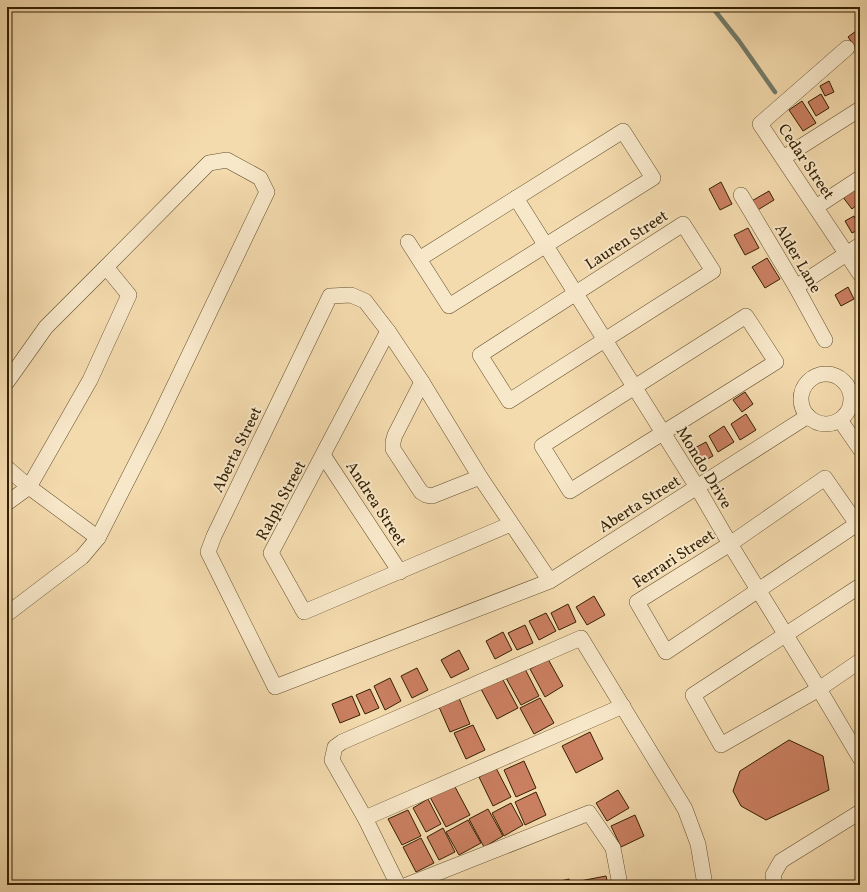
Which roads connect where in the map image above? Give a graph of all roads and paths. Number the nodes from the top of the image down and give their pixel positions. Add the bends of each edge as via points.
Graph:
1 (847, 48) dead end
2 (860, 109) edge
3 (782, 158) junction
4 (860, 178) edge
5 (741, 195) dead end
6 (516, 198) junction
7 (816, 207) junction
8 (408, 242) dead end
9 (546, 246) junction
10 (860, 246) edge
11 (847, 254) junction
12 (420, 260) junction
13 (106, 267) junction
14 (860, 274) edge
15 (796, 287) junction
16 (576, 293) junction
17 (388, 331) junction
18 (605, 340) junction
19 (825, 340) dead end
20 (7, 382) edge
21 (422, 382) junction
22 (854, 382) edge
23 (634, 387) junction
24 (808, 416) junction
25 (840, 420) junction
26 (663, 433) junction
27 (860, 449) edge
28 (323, 455) junction
29 (7, 468) edge
30 (480, 477) junction
31 (29, 487) junction
32 (697, 487) junction
33 (7, 503) edge
34 (511, 524) junction
35 (98, 538) junction
36 (730, 544) junction
37 (400, 572) junction
38 (550, 582) junction
39 (860, 586) edge
40 (759, 590) junction
41 (7, 614) edge
42 (786, 634) junction
43 (860, 661) edge
44 (819, 689) junction
45 (624, 706) junction
46 (858, 748) edge
47 (860, 812) edge
48 (364, 818) junction
49 (398, 885) edge
50 (407, 885) edge
51 (620, 885) edge
52 (705, 885) edge
53 (775, 885) edge

1 - 3 street, Cedar Street via 760,124
2 - 3 street
3 - 7 street, Cedar Street
4 - 7 street
5 - 15 street, Alder Lane
6 - 9 street, Mondo Drive
6 - 9 street via 623,131 653,178
6 - 12 street
7 - 11 street, Cedar Street
8 - 12 street
9 - 12 street via 449,306
9 - 16 street, Mondo Drive
10 - 11 street
11 - 14 street, Cedar Street
11 - 15 street
13 - 20 street via 46,327
13 - 31 street via 129,295 90,380
13 - 35 street via 209,163 227,160 260,178 267,192 155,426
15 - 19 street, Alder Lane
16 - 18 street, Mondo Drive
16 - 18 street via 480,355 509,401
16 - 18 street, Lauren Street via 683,224 713,271
17 - 21 street, Aberta Street
17 - 28 street, Ralph Street
17 - 38 street, Aberta Street via 365,301 351,295 330,296 208,552 275,687
18 - 23 street, Mondo Drive
21 - 30 street, Aberta Street
21 - 30 street via 394,435 393,448 421,492 426,495 432,496
22 - 24 street via 831,374 819,374 811,378 805,384 801,400
22 - 25 street via 850,408
23 - 26 street, Mondo Drive
23 - 26 street via 542,446 570,492
23 - 26 street via 746,316 776,362
24 - 25 street via 826,424
24 - 32 street, Aberta Street
25 - 27 street
26 - 32 street, Mondo Drive
28 - 37 street, Andrea Street
28 - 37 street, Ralph Street via 271,553 304,612
29 - 31 street
30 - 34 street, Aberta Street
31 - 33 street
31 - 35 street
32 - 36 street, Mondo Drive
32 - 38 street, Aberta Street
34 - 37 street, Ralph Street
34 - 38 street, Aberta Street
35 - 41 street via 82,557
36 - 40 street, Mondo Drive
36 - 40 street, Ferrari Street via 637,602 666,652
36 - 40 street via 825,478 857,524
39 - 42 street
40 - 42 street, Mondo Drive
42 - 44 street, Mondo Drive
42 - 44 street via 693,695 721,745
43 - 44 street
44 - 46 street, Mondo Drive
45 - 48 street
45 - 48 street via 581,638 334,747 332,760
45 - 52 street via 685,809 698,844
47 - 53 street via 781,862 773,875
48 - 49 street
50 - 51 street via 590,813 613,848

